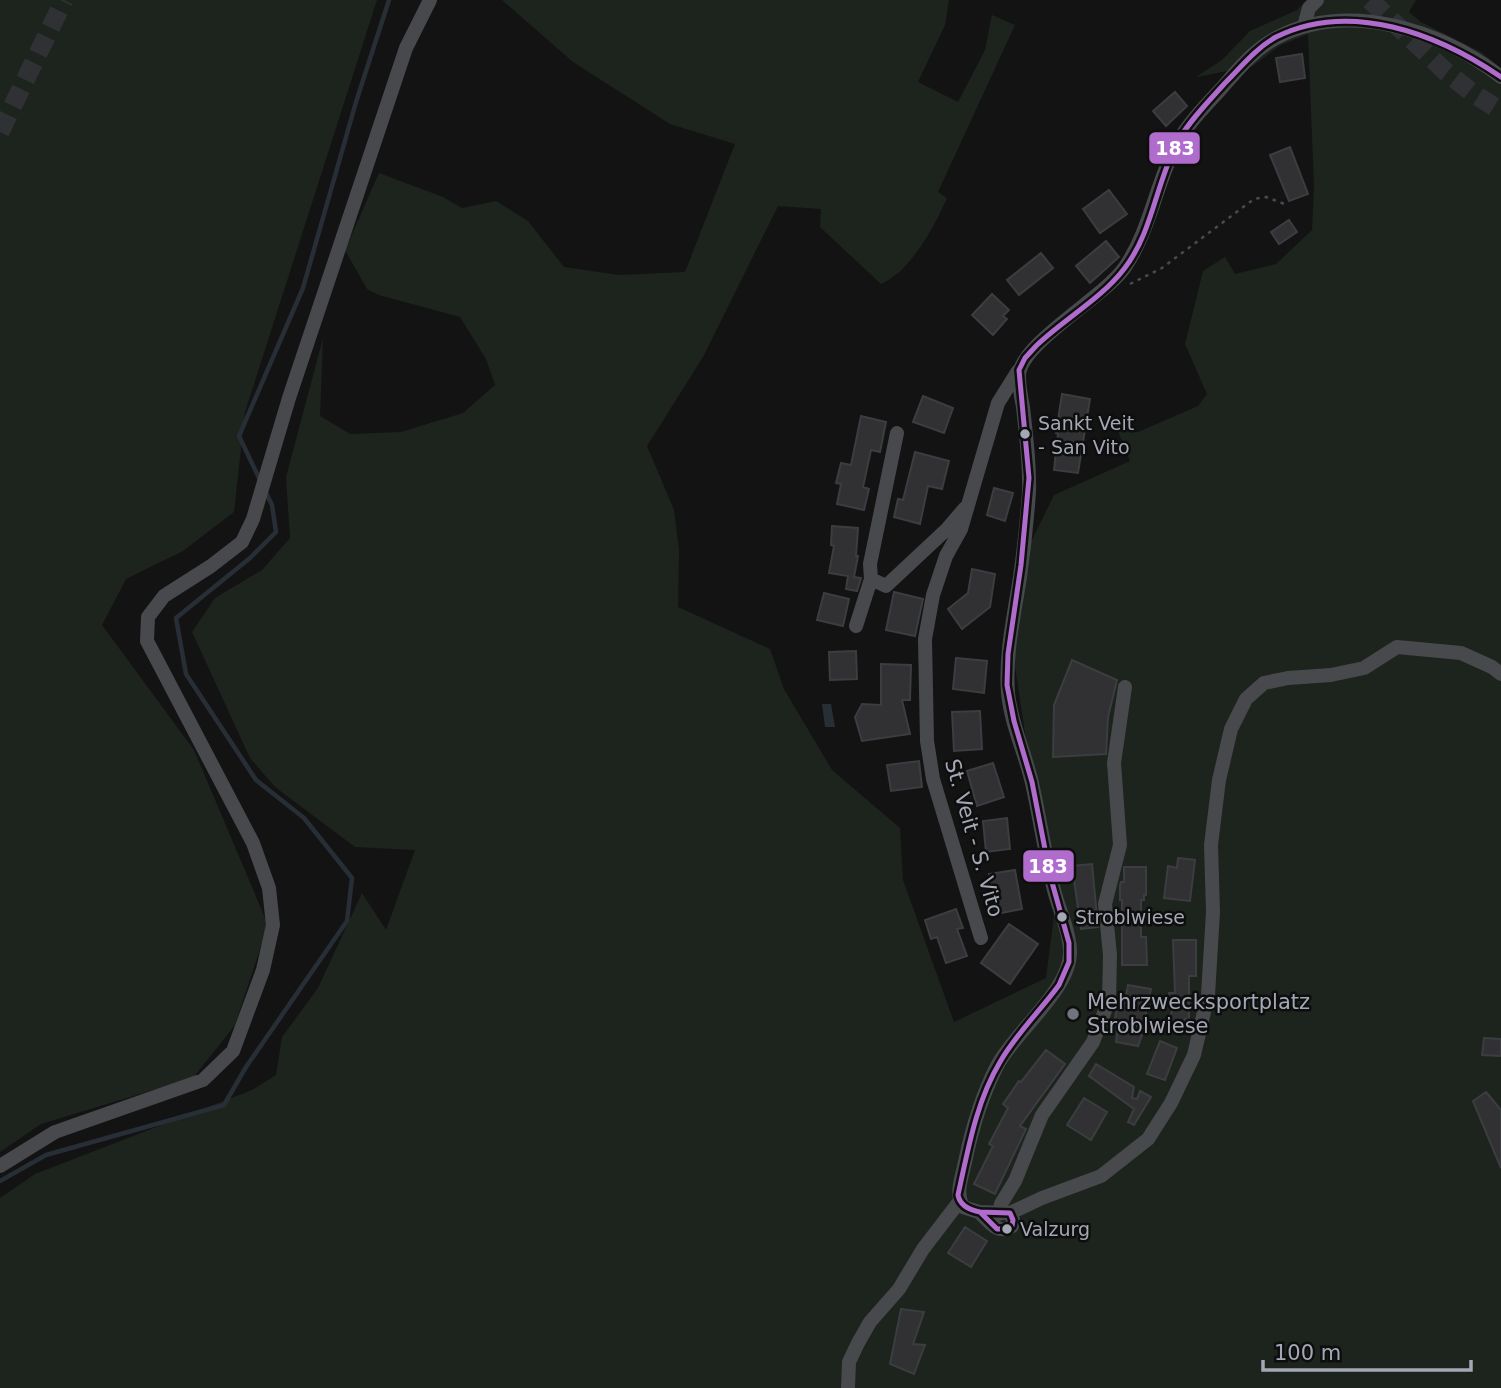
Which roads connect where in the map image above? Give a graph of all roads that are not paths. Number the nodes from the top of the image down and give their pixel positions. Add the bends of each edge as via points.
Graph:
1 (430, 0) edge
2 (1317, 0) edge
3 (1304, 26) junction
4 (1501, 77) edge
5 (1018, 371) junction
6 (897, 433) dead end
7 (967, 506) junction
8 (871, 579) junction
9 (856, 625) dead end
10 (1501, 674) edge
11 (1125, 687) dead end
12 (981, 938) dead end
13 (0, 1166) edge
14 (959, 1202) junction
15 (1004, 1214) junction
16 (848, 1388) edge

1 - 13 street via 407,48 253,519 242,542 164,596 148,617 147,641 253,843 269,888 273,925 241,1031 233,1051 203,1080 55,1132
2 - 3 street via 1309,8
3 - 4 street, St. Veit - S. Vito via 1340,20 1379,21 1424,34 1477,59
3 - 5 street, St. Veit - S. Vito via 1254,52 1206,105 1178,141 1139,243 1123,271 1031,350
5 - 7 street, St. Veit - S. Vito via 998,403
5 - 14 street via 1028,494 1010,634 1008,697 1032,783 1070,962 1061,983 1008,1048 989,1084 974,1121
6 - 8 street via 870,564
7 - 8 street, St. Veit - S. Vito via 886,586
7 - 12 street, St. Veit - S. Vito via 933,595 925,639 925,687 933,779
8 - 9 street
10 - 15 street via 1461,653 1397,648 1364,668 1264,683 1246,699 1231,729 1219,780 1211,845 1208,995 1194,1055 1148,1139 1101,1176
11 - 15 street via 1114,763 1120,845 1105,904 1108,1000 1093,1042 1042,1115 1001,1204
14 - 15 street via 968,1210
14 - 16 street via 858,1343 849,1362

